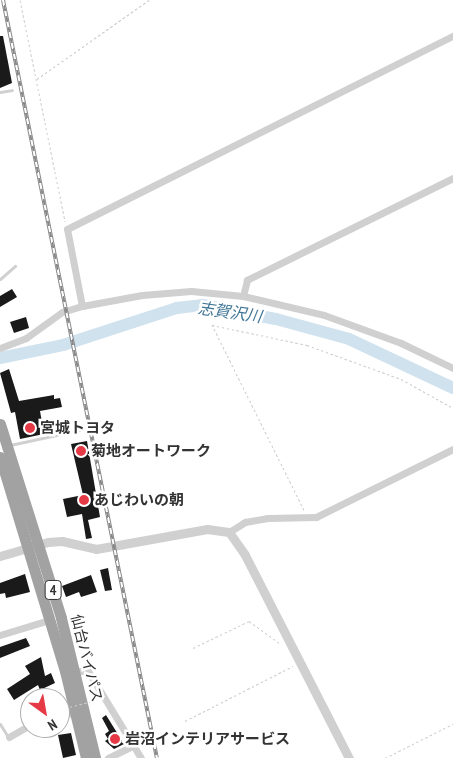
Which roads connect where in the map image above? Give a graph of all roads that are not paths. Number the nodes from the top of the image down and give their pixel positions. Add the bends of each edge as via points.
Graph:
1 (453, 36) edge
2 (12, 90) dead end
3 (0, 92) edge
4 (453, 178) edge
5 (15, 266) dead end
6 (0, 279) edge
7 (243, 296) junction
8 (82, 306) junction
9 (0, 348) edge
10 (453, 368) edge
11 (0, 424) edge
12 (80, 430) dead end
13 (7, 446) junction
14 (453, 449) edge
15 (0, 456) edge
16 (229, 532) junction
17 (33, 546) junction
18 (0, 556) edge
19 (50, 620) junction
20 (0, 635) edge
21 (76, 671) junction
22 (63, 688) edge
23 (70, 719) edge
24 (0, 724) edge
25 (20, 731) edge
26 (9, 737) joint
27 (133, 746) junction
28 (86, 758) edge
29 (95, 758) edge
30 (108, 758) edge
31 (140, 758) edge
32 (349, 758) edge

1 - 8 street via 67,229
2 - 3 lane
4 - 7 street via 247,280
5 - 6 lane
7 - 8 street via 191,291 142,294
7 - 10 street via 324,315 401,343
8 - 9 street via 62,312 26,338
11 - 13 highway, 仙台バイパス / 4
12 - 13 lane
13 - 17 highway, 仙台バイパス / 4
14 - 16 street via 316,517 245,522
15 - 17 highway, 仙台バイパス / 4
16 - 17 street via 207,529 96,549 62,541
16 - 32 street via 238,540
17 - 18 street
17 - 19 highway, 仙台バイパス / 4
17 - 21 highway, 仙台バイパス / 4
19 - 20 street
19 - 22 highway, 仙台バイパス / 4
21 - 27 street via 88,671
21 - 29 highway, 仙台バイパス / 4
23 - 28 highway, 仙台バイパス / 4
24 - 26 lane
25 - 26 street
27 - 30 street
27 - 31 street

